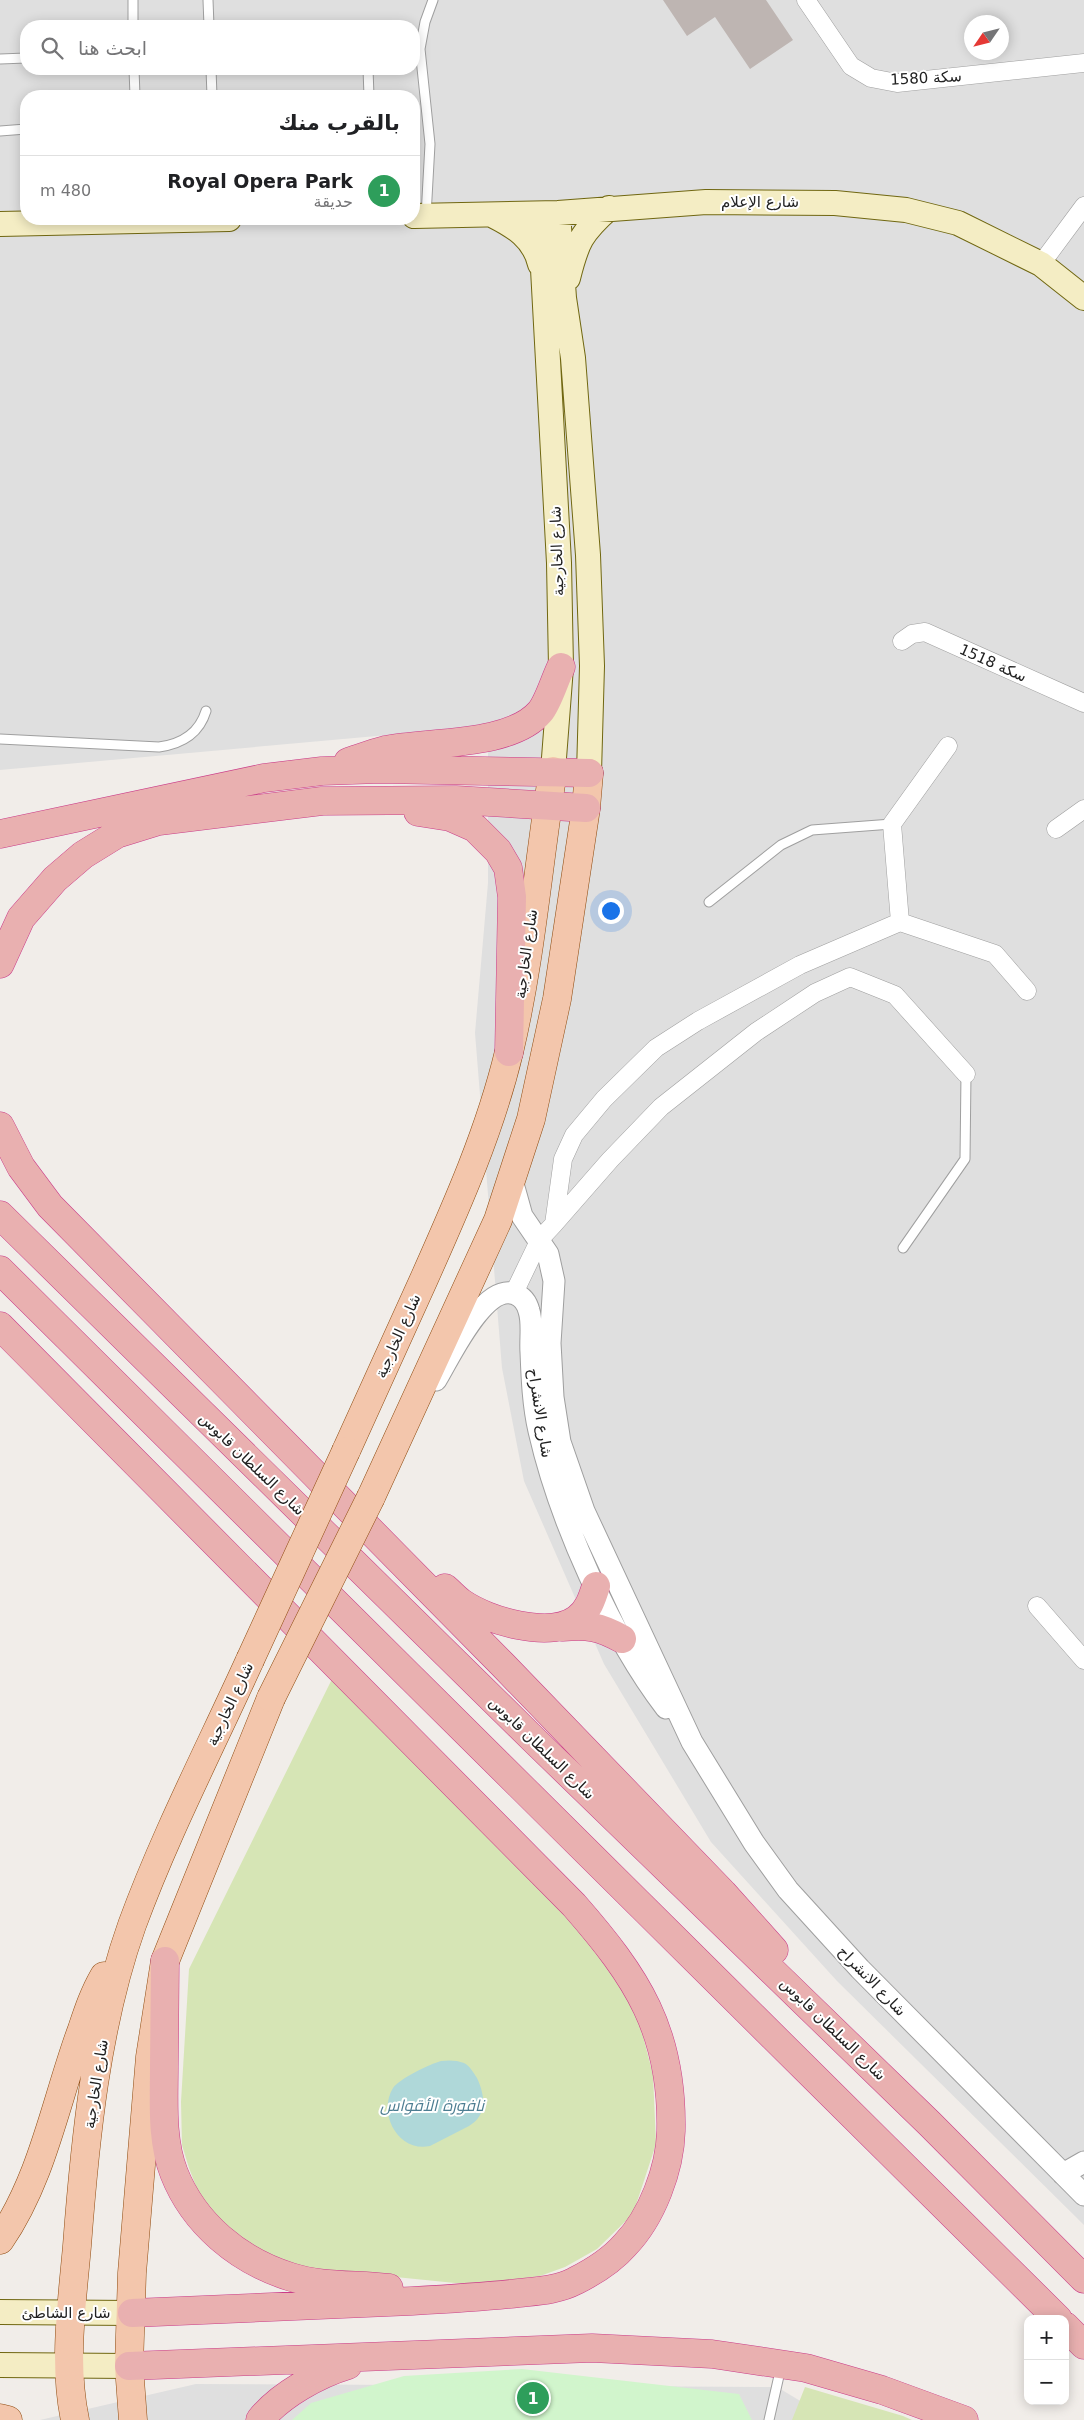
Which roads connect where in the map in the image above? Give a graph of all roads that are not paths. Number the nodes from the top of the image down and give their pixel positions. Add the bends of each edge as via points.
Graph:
1 (133, 0) edge
2 (208, 0) edge
3 (433, 0) edge
4 (806, 0) edge
5 (133, 20) edge
6 (209, 20) edge
7 (20, 58) edge
8 (0, 59) edge
9 (1084, 63) edge
10 (134, 75) edge
11 (211, 75) edge
12 (368, 75) edge
13 (135, 90) edge
14 (212, 90) edge
15 (369, 90) edge
16 (20, 129) edge
17 (0, 131) edge
18 (1084, 206) edge
19 (609, 208) junction
20 (549, 214) junction
21 (491, 215) junction
22 (420, 216) edge
23 (20, 223) edge
24 (0, 224) edge
25 (1041, 264) junction
26 (545, 282) junction
27 (564, 298) junction
28 (1084, 298) edge
29 (902, 641) dead end
30 (561, 667) junction
31 (1084, 703) edge
32 (206, 711) dead end
33 (0, 739) edge
34 (948, 746) dead end
35 (322, 771) junction
36 (553, 772) junction
37 (589, 773) junction
38 (322, 801) junction
39 (547, 805) junction
40 (586, 808) junction
41 (1084, 809) edge
42 (892, 824) junction
43 (1056, 829) dead end
44 (0, 834) edge
45 (709, 902) dead end
46 (900, 922) junction
47 (0, 964) edge
48 (1027, 991) dead end
49 (509, 1052) junction
50 (966, 1074) joint
51 (0, 1126) edge
52 (512, 1180) junction
53 (0, 1216) edge
54 (547, 1232) junction
55 (904, 1248) dead end
56 (0, 1270) edge
57 (514, 1293) junction
58 (0, 1326) edge
59 (391, 1453) junction
60 (322, 1481) junction
61 (596, 1586) junction
62 (1037, 1606) dead end
63 (562, 1627) junction
64 (622, 1639) junction
65 (1084, 1660) edge
66 (668, 1689) junction
67 (692, 1742) junction
68 (132, 1927) junction
69 (165, 1961) junction
70 (930, 2124) junction
71 (1084, 2162) edge
72 (34, 2172) junction
73 (1063, 2174) junction
74 (1084, 2195) edge
75 (0, 2224) edge
76 (0, 2240) edge
77 (1084, 2279) edge
78 (475, 2298) junction
79 (0, 2312) edge
80 (132, 2313) junction
81 (71, 2314) junction
82 (1054, 2315) edge
83 (1069, 2330) edge
84 (1084, 2345) edge
85 (442, 2354) junction
86 (781, 2364) junction
87 (0, 2365) edge
88 (70, 2365) junction
89 (129, 2366) junction
90 (0, 2418) edge
91 (8, 2420) edge
92 (74, 2420) edge
93 (132, 2420) edge
94 (260, 2420) edge
95 (769, 2420) edge
96 (964, 2420) edge

1 - 5 lane
2 - 6 lane
3 - 22 lane via 420,49 430,144
4 - 9 street, سكة 1580 via 851,66 871,78 897,83
7 - 8 lane
10 - 13 lane
11 - 14 lane
12 - 15 lane
16 - 17 lane
18 - 25 street
19 - 20 main road, شارع الإعلام
19 - 25 main road, شارع الإعلام via 716,202 835,203 906,210 958,223
19 - 27 main road via 587,228 579,241
20 - 21 main road, شارع الإعلام
20 - 26 main road, شارع الخارجية
20 - 27 main road, شارع الخارجية
21 - 22 main road, شارع الإعلام
21 - 26 main road via 515,226 530,241
23 - 24 main road
25 - 28 main road, شارع الإعلام
26 - 30 main road, شارع الخارجية
27 - 37 main road, شارع الخارجية via 573,358 588,556 592,666
29 - 31 street, سكة 1518 via 912,634 925,632
30 - 35 highway via 541,712 508,732 486,738 384,750
30 - 36 main road, شارع الخارجية
32 - 33 lane via 194,733 171,745 159,747
34 - 42 street
35 - 36 highway
35 - 44 highway via 264,778
36 - 37 highway
36 - 39 main road, شارع الخارجية
37 - 40 main road, شارع الخارجية
38 - 39 highway via 456,800
38 - 47 highway via 159,821 118,834 55,879 21,918
38 - 49 highway via 450,817 475,828 498,851 508,868 512,897
39 - 40 highway
39 - 49 main road, شارع الخارجية via 520,1000
40 - 52 main road, شارع الخارجية via 548,1045 531,1119
41 - 43 street
42 - 45 lane via 812,830 781,845
42 - 46 street
46 - 48 street via 995,954
46 - 54 street via 800,965 698,1020 656,1048 574,1134 563,1159
49 - 68 main road, شارع الخارجية, bridge via 472,1168 156,1866
50 - 54 street via 895,995 850,977 815,993 756,1032 661,1107
50 - 55 lane via 965,1159
51 - 60 highway via 21,1167 50,1206
52 - 54 street, شارع الانشراح via 522,1216
52 - 59 main road, شارع الخارجية via 498,1220
53 - 70 highway, شارع السلطان قابوس
54 - 57 street
54 - 66 street, شارع الانشراح via 554,1281 550,1343 553,1397 560,1442 584,1511
56 - 82 highway
57 - 59 street via 502,1293 479,1310
57 - 61 street, شارع الانشراح via 524,1299 530,1312 532,1383 549,1470
58 - 78 highway via 574,1905 612,1949 634,1982 655,2024 669,2072 670,2149 658,2188 643,2220 626,2244 608,2261 573,2282 545,2290
59 - 69 main road, شارع الخارجية, bridge via 271,1698
60 - 63 highway via 391,1536 463,1603 501,1621 532,1627
60 - 70 highway via 723,1893
61 - 63 highway via 589,1606 577,1619
61 - 64 street, شارع الانشراح
62 - 65 street
63 - 64 highway via 587,1625 604,1629
64 - 66 street via 642,1654
64 - 67 street, شارع الانشراح via 654,1692
66 - 67 street, شارع الانشراح
67 - 73 street, شارع الانشراح via 749,1835 788,1890 860,1969
68 - 72 main road via 96,1989
68 - 81 main road, شارع الخارجية via 108,2011 93,2089
69 - 78 highway via 166,2140 173,2172 188,2201 206,2224 232,2249 262,2267 294,2278
69 - 80 main road, شارع الخارجية via 150,2057 132,2273
70 - 77 highway, شارع السلطان قابوس
71 - 73 street
72 - 75 street
72 - 76 main road via 23,2202
73 - 74 street, شارع الانشراح
78 - 80 highway
79 - 81 main road, شارع الشاطئ
80 - 81 main road, شارع الشاطئ
80 - 89 main road, شارع الخارجية
81 - 88 main road, شارع الخارجية
83 - 84 highway
85 - 86 highway via 592,2348 712,2354
85 - 89 highway
85 - 94 highway via 351,2364 324,2373 269,2409
86 - 95 lane
86 - 96 highway via 882,2390
87 - 88 main road
88 - 89 main road
88 - 92 main road, شارع الخارجية
89 - 93 main road, شارع الخارجية
90 - 91 main road

